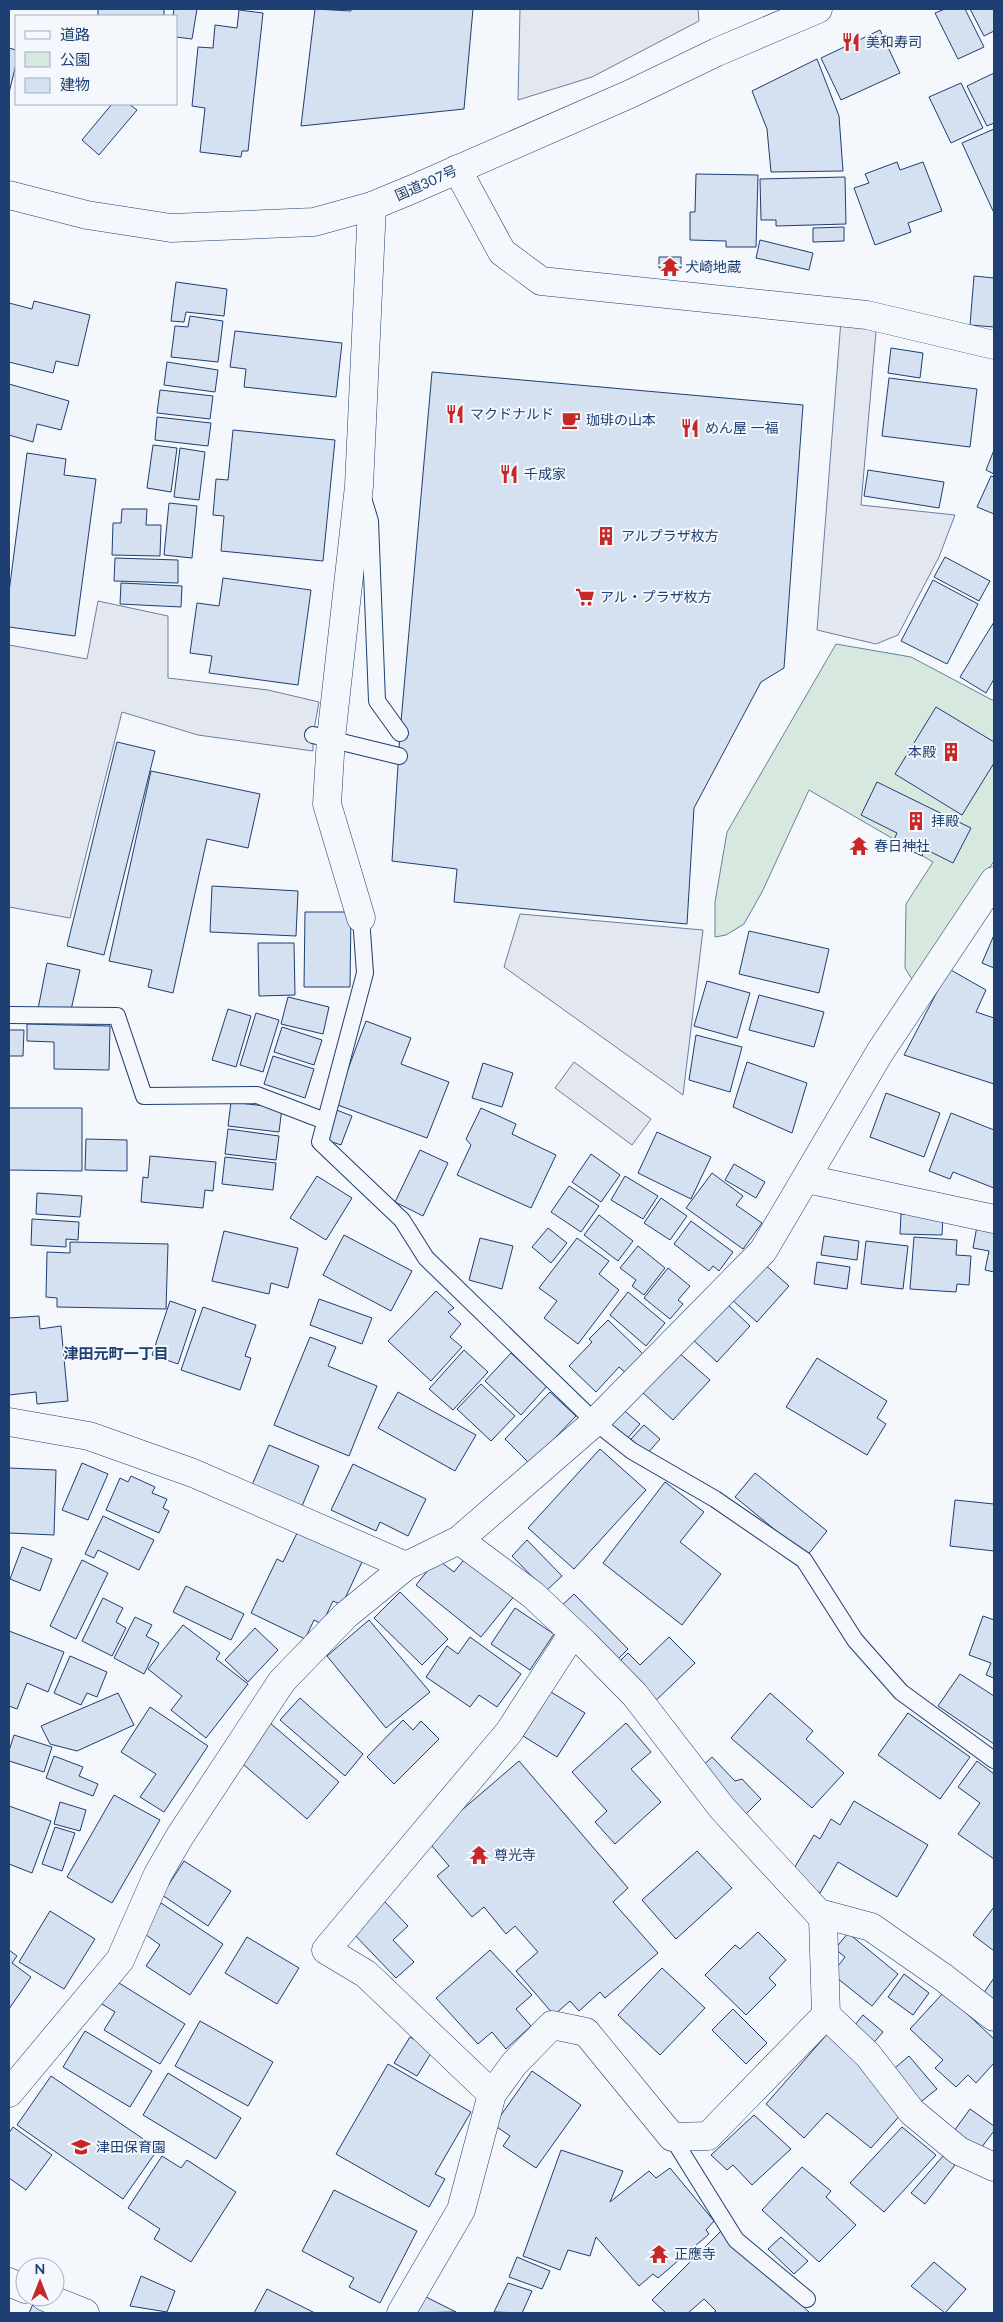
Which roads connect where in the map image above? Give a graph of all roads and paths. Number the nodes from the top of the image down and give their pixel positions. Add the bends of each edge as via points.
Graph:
1 (818, 9) edge
2 (457, 169) junction
3 (9, 195) edge
4 (372, 206) junction
5 (994, 345) edge
6 (360, 486) junction
7 (400, 733) dead end
8 (322, 737) junction
9 (399, 756) dead end
10 (994, 881) edge
11 (362, 918) joint
12 (9, 1015) edge
13 (324, 1121) junction
14 (807, 1179) junction
15 (994, 1219) edge
16 (9, 1422) edge
17 (595, 1422) junction
18 (459, 1540) junction
19 (406, 1566) junction
20 (573, 1633) junction
21 (994, 1760) edge
22 (819, 1913) junction
23 (826, 2015) junction
24 (994, 2017) edge
25 (9, 2093) edge
26 (492, 2094) junction
27 (672, 2137) junction
28 (994, 2167) edge
29 (807, 2299) dead end
30 (65, 2305) edge
31 (86, 2313) edge
32 (401, 2313) edge

1 - 2 main road, 国道307号
2 - 4 main road, 国道307号
2 - 5 main road via 502,252 541,281 867,315
3 - 4 main road, 国道307号 via 87,215 171,228 314,222
4 - 6 main road
6 - 7 lane via 370,521 378,701
6 - 8 main road
8 - 9 lane
8 - 11 main road via 327,804
10 - 14 main road via 880,1052
11 - 13 lane via 365,973
12 - 13 lane via 118,1016 144,1096 257,1094
13 - 17 lane via 320,1142 402,1220 426,1258
14 - 15 main road
14 - 17 main road via 763,1251
16 - 19 main road via 90,1436 193,1473
17 - 18 main road
17 - 21 lane via 632,1451 715,1499 804,1560 854,1640 902,1692
18 - 19 main road
18 - 20 main road via 533,1596
19 - 25 main road via 346,1615 282,1681 180,1836 158,1874 120,1960
20 - 22 main road via 636,1695 722,1808
20 - 26 main road via 509,1732 326,1950 366,1974
22 - 23 main road via 823,1918
22 - 24 main road via 870,1927
23 - 27 main road via 708,2136
23 - 28 main road via 868,2055 912,2112 959,2151
26 - 27 main road via 514,2064 552,2025 586,2032
26 - 32 main road via 461,2210
27 - 29 lane via 736,2240
30 - 31 main road

